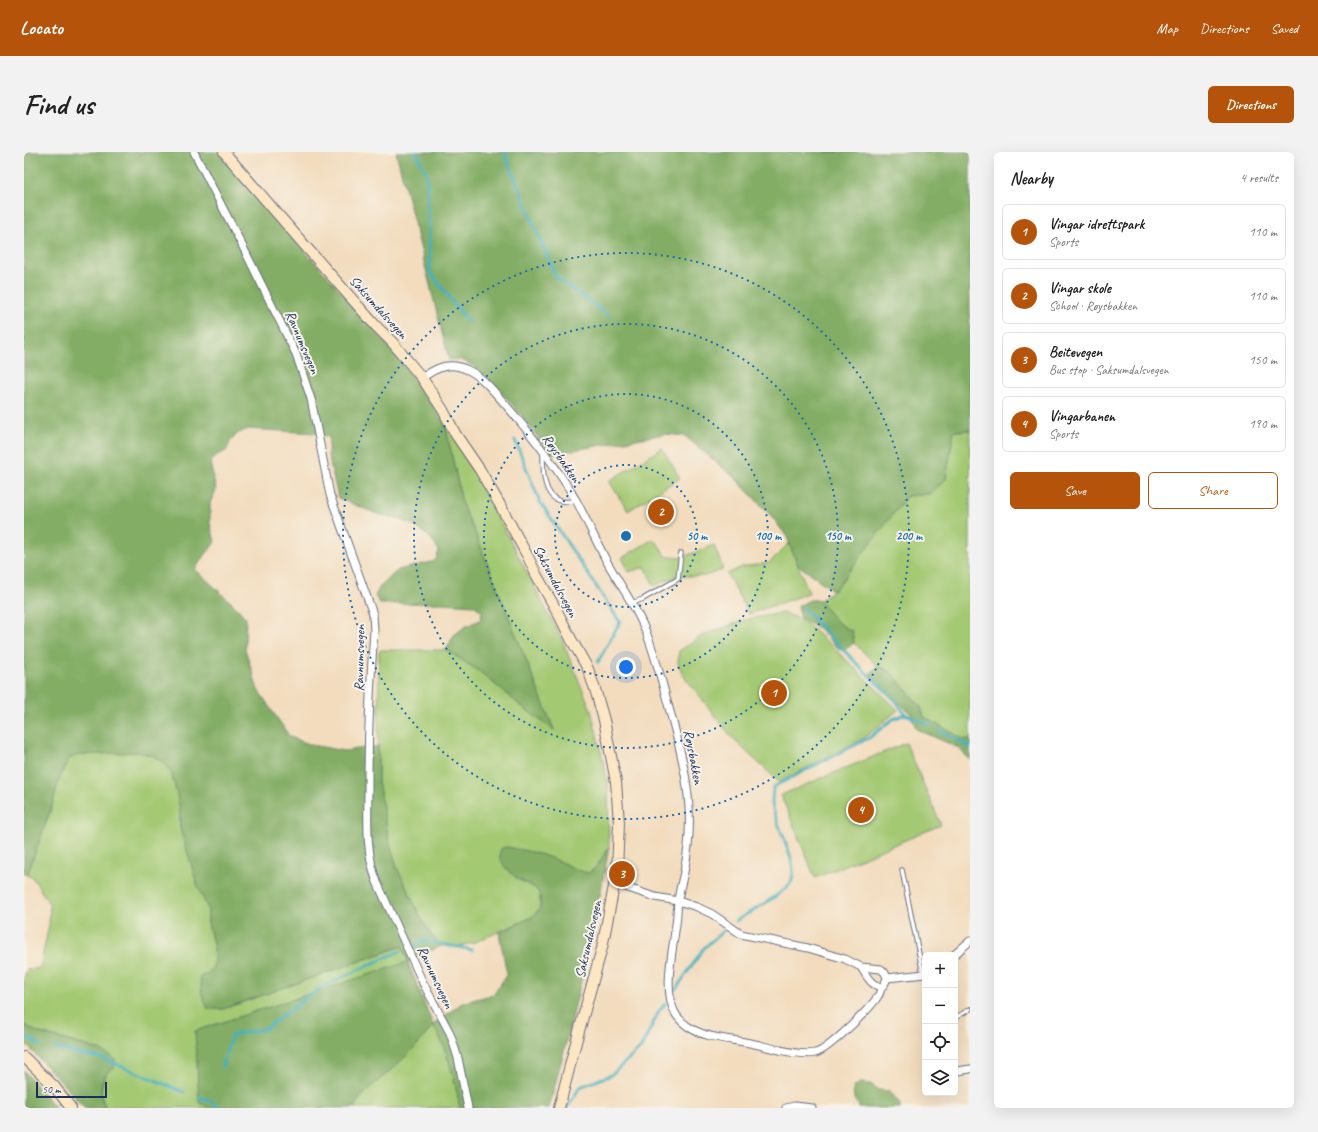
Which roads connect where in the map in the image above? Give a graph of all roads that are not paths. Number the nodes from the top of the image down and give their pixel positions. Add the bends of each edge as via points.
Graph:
1 (194, 152) edge
2 (224, 152) edge
3 (422, 378) junction
4 (543, 452) junction
5 (576, 501) junction
6 (681, 553) dead end
7 (632, 604) junction
8 (902, 870) dead end
9 (616, 884) junction
10 (678, 901) junction
11 (970, 941) edge
12 (957, 952) edge
13 (922, 965) edge
14 (861, 967) junction
15 (922, 974) edge
16 (887, 978) junction
17 (882, 987) junction
18 (970, 1009) edge
19 (958, 1016) edge
20 (24, 1057) edge
21 (970, 1069) edge
22 (958, 1071) edge
23 (71, 1108) edge
24 (468, 1108) edge
25 (559, 1108) edge
26 (786, 1108) edge
27 (812, 1108) edge

1 - 24 street, Ravnumsvegen via 296,354 311,399 330,495 373,614 368,749 369,857 423,983 450,1033
2 - 3 main road, Saksumdalsvegen
3 - 4 street, Røysbakken via 436,368 447,365 467,369 490,387
3 - 9 main road, Saksumdalsvegen via 500,505 588,669 604,720 616,782 619,844
4 - 5 street, Røysbakken
4 - 5 lane via 543,470 549,491 560,501
5 - 7 street, Røysbakken
6 - 7 lane via 678,580
7 - 10 street, Røysbakken via 649,639 659,669 685,771 690,821 685,870
8 - 13 lane
9 - 10 street via 655,897
9 - 25 main road, Saksumdalsvegen via 602,948
10 - 14 street via 712,914 741,934 808,948 845,959
10 - 17 street, Røysbakken via 669,974 670,996 679,1019 703,1034 814,1054 829,1046 851,1025 878,997
11 - 12 street
14 - 16 street via 881,969
14 - 17 street via 872,984
15 - 16 street
16 - 17 street, Røysbakken
18 - 19 lane
20 - 23 main road via 54,1086
21 - 22 street
26 - 27 street

